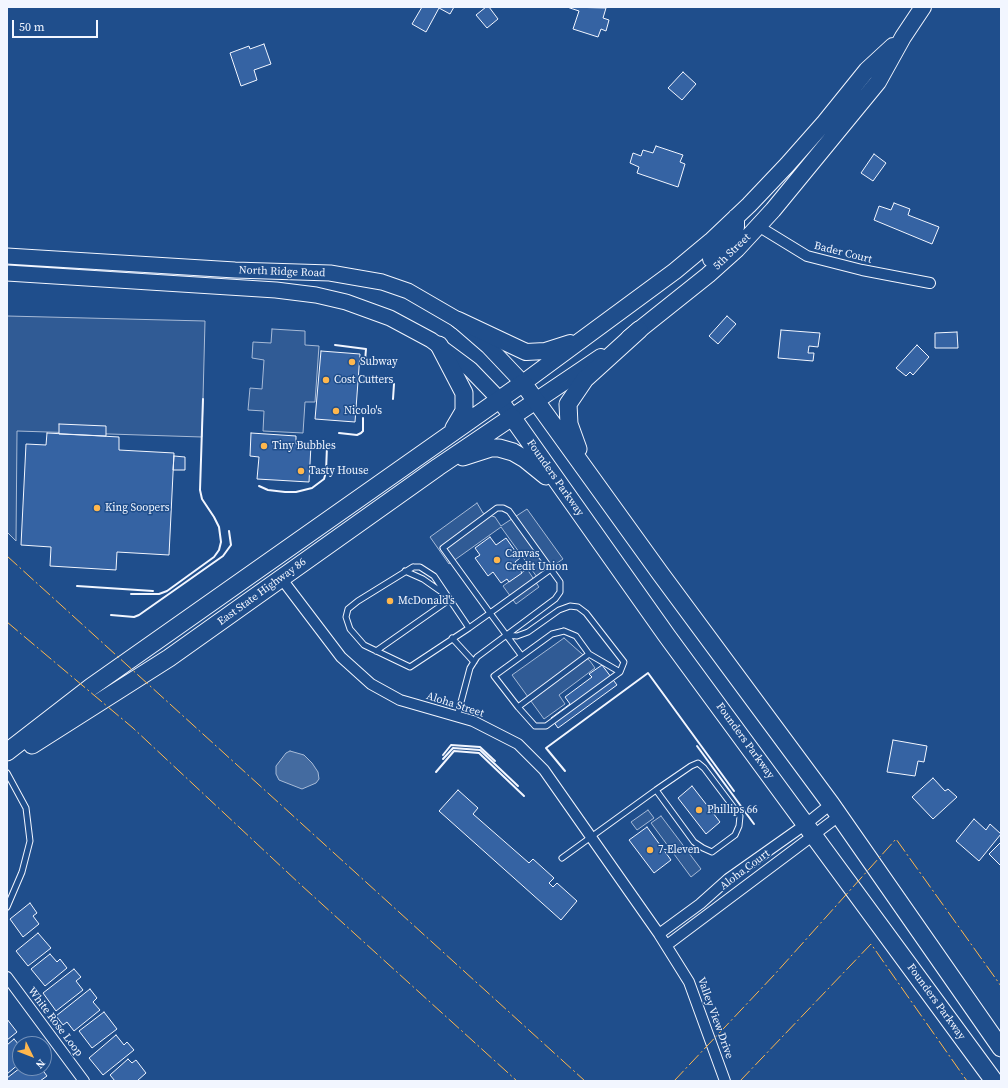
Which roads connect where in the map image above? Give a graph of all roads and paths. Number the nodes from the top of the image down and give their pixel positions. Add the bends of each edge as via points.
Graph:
1 (923, 7) edge
2 (903, 37) junction
3 (847, 95) junction
4 (736, 217) junction
5 (758, 226) junction
6 (7, 256) edge
7 (7, 273) edge
8 (930, 283) dead end
9 (458, 320) junction
10 (639, 330) junction
11 (586, 338) junction
12 (439, 345) junction
13 (616, 347) junction
14 (523, 383) junction
15 (499, 399) junction
16 (535, 400) junction
17 (512, 417) junction
18 (431, 448) junction
19 (438, 467) junction
20 (587, 471) junction
21 (579, 512) junction
22 (551, 569) junction
23 (405, 571) junction
24 (281, 578) junction
25 (444, 593) junction
26 (449, 600) junction
27 (490, 613) junction
28 (469, 628) junction
29 (506, 635) junction
30 (452, 638) junction
31 (376, 652) junction
32 (589, 654) junction
33 (521, 656) junction
34 (474, 662) junction
35 (620, 672) junction
36 (518, 707) junction
37 (457, 717) junction
38 (7, 752) edge
39 (7, 761) edge
40 (7, 773) edge
41 (656, 790) junction
42 (835, 810) junction
43 (810, 830) junction
44 (591, 837) junction
45 (562, 858) dead end
46 (7, 907) edge
47 (659, 934) junction
48 (667, 945) junction
49 (7, 977) edge
50 (1001, 1048) edge
51 (84, 1081) edge
52 (725, 1081) edge
53 (994, 1081) edge

1 - 2 main road, 5th Street
2 - 3 main road, 5th Street via 867,70
2 - 5 main road, 5th Street via 878,82
3 - 4 main road, 5th Street via 787,165
3 - 5 main road via 828,130 760,211 756,221
4 - 11 main road, 5th Street via 675,271
4 - 13 main road via 736,227 725,245
5 - 8 street, Bader Court via 807,256
5 - 10 main road, 5th Street via 708,274
6 - 9 main road, North Ridge Road via 343,275 382,282 408,291
7 - 12 main road, North Ridge Road via 316,294 390,318
9 - 11 main road via 526,352 545,352
9 - 14 main road, North Ridge Road via 488,346
10 - 13 main road, 5th Street
10 - 20 highway via 585,379 568,404 569,424
11 - 14 main road, 5th Street
12 - 15 main road, North Ridge Road via 470,369
12 - 18 highway via 462,387 465,405 455,427
13 - 16 main road, 5th Street
14 - 15 highway, 5th Street
14 - 16 highway
15 - 17 main road, Founders Parkway
15 - 18 highway, East State Highway 86
16 - 17 main road, 5th Street
16 - 20 highway
17 - 19 highway, East State Highway 86
17 - 21 highway, Founders Parkway
18 - 38 highway, East State Highway 86 via 91,687
19 - 21 highway via 491,448 513,452 537,468
19 - 24 highway, East State Highway 86
20 - 42 highway
21 - 43 highway, Founders Parkway
22 - 27 lane
22 - 27 lane via 509,511 497,508 443,548
22 - 29 lane via 560,582 560,592
23 - 25 lane
23 - 25 lane via 420,567 439,582
23 - 31 lane via 348,609 346,617 350,629 364,645
24 - 37 street, Aloha Street via 341,657 358,674 400,700
24 - 39 highway, East State Highway 86 via 169,658
25 - 26 lane
26 - 28 lane
26 - 31 lane
27 - 28 lane
27 - 29 lane
28 - 30 lane
29 - 33 lane
29 - 34 lane
29 - 35 lane via 517,636 528,632 559,610 570,606 578,607 586,613 608,644 621,656 624,662
30 - 31 lane via 410,667
30 - 34 lane
32 - 33 lane via 576,636 564,631 552,634
32 - 35 lane
32 - 36 lane
33 - 36 lane via 494,676
34 - 37 lane via 470,668
35 - 36 lane via 546,726 535,726
37 - 44 street, Aloha Street via 473,721 518,744 544,770
40 - 46 lane via 26,808 30,841 22,872
41 - 41 lane via 698,763 740,816 735,835 712,852 703,848 694,842
41 - 44 lane
42 - 43 street, Aloha Court
42 - 43 street, Aloha Court
42 - 50 highway
43 - 47 street, Aloha Court via 728,879 700,904
43 - 48 street, Aloha Court
43 - 53 highway, Founders Parkway
44 - 45 lane
44 - 47 street, Aloha Street
47 - 48 street, Aloha Street
48 - 52 street, Valley View Drive via 689,982
49 - 51 street, White Rose Loop

